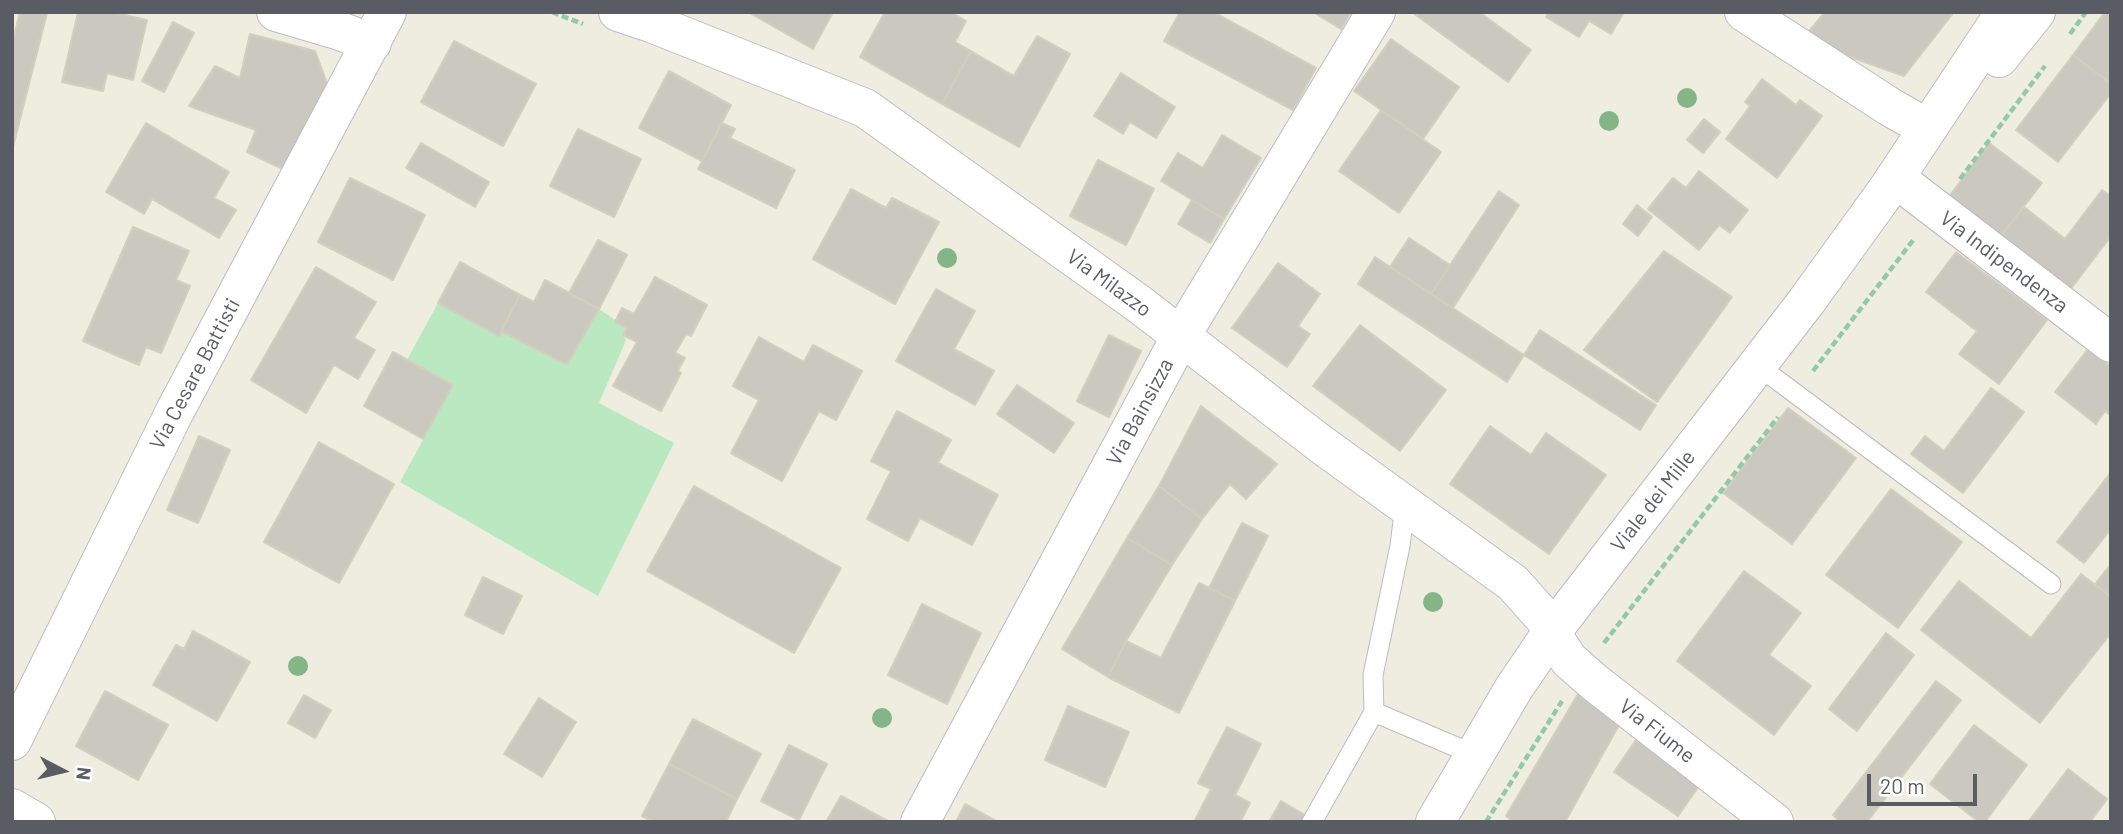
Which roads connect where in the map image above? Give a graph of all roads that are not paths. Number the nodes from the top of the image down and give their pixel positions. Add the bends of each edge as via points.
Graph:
1 (276, 12) edge
2 (1376, 12) edge
3 (1744, 12) edge
4 (2005, 12) edge
5 (2036, 12) edge
6 (604, 19) edge
7 (379, 27) edge
8 (1927, 128) junction
9 (1892, 185) junction
10 (1181, 336) junction
11 (2111, 343) edge
12 (1757, 365) junction
13 (1405, 505) junction
14 (2051, 584) dead end
15 (1554, 629) junction
16 (1374, 712) junction
17 (12, 741) edge
18 (1475, 755) junction
19 (12, 808) edge
20 (36, 822) edge
21 (920, 822) edge
22 (1312, 822) edge
23 (1435, 822) edge
24 (1773, 822) edge

1 - 7 street
2 - 10 street, Via Bainsizza
3 - 8 street
4 - 8 street, Viale dei Mille
5 - 9 street, Viale dei Mille
6 - 10 street, Via Milazzo via 651,23 865,108
7 - 17 street, Via Cesare Battisti via 175,411
8 - 9 street, Viale dei Mille
9 - 11 street, Via Indipendenza
9 - 12 street, Viale dei Mille
10 - 13 street, Via Milazzo
10 - 21 street, Via Bainsizza
12 - 14 lane
12 - 15 street, Viale dei Mille
13 - 15 street, Via Milazzo via 1513,583
13 - 16 lane via 1401,546 1373,675
15 - 18 street, Viale dei Mille
15 - 24 street, Via Fiume via 1569,660 1588,677
16 - 18 lane
16 - 22 lane
18 - 23 street, Viale dei Mille
19 - 20 street

